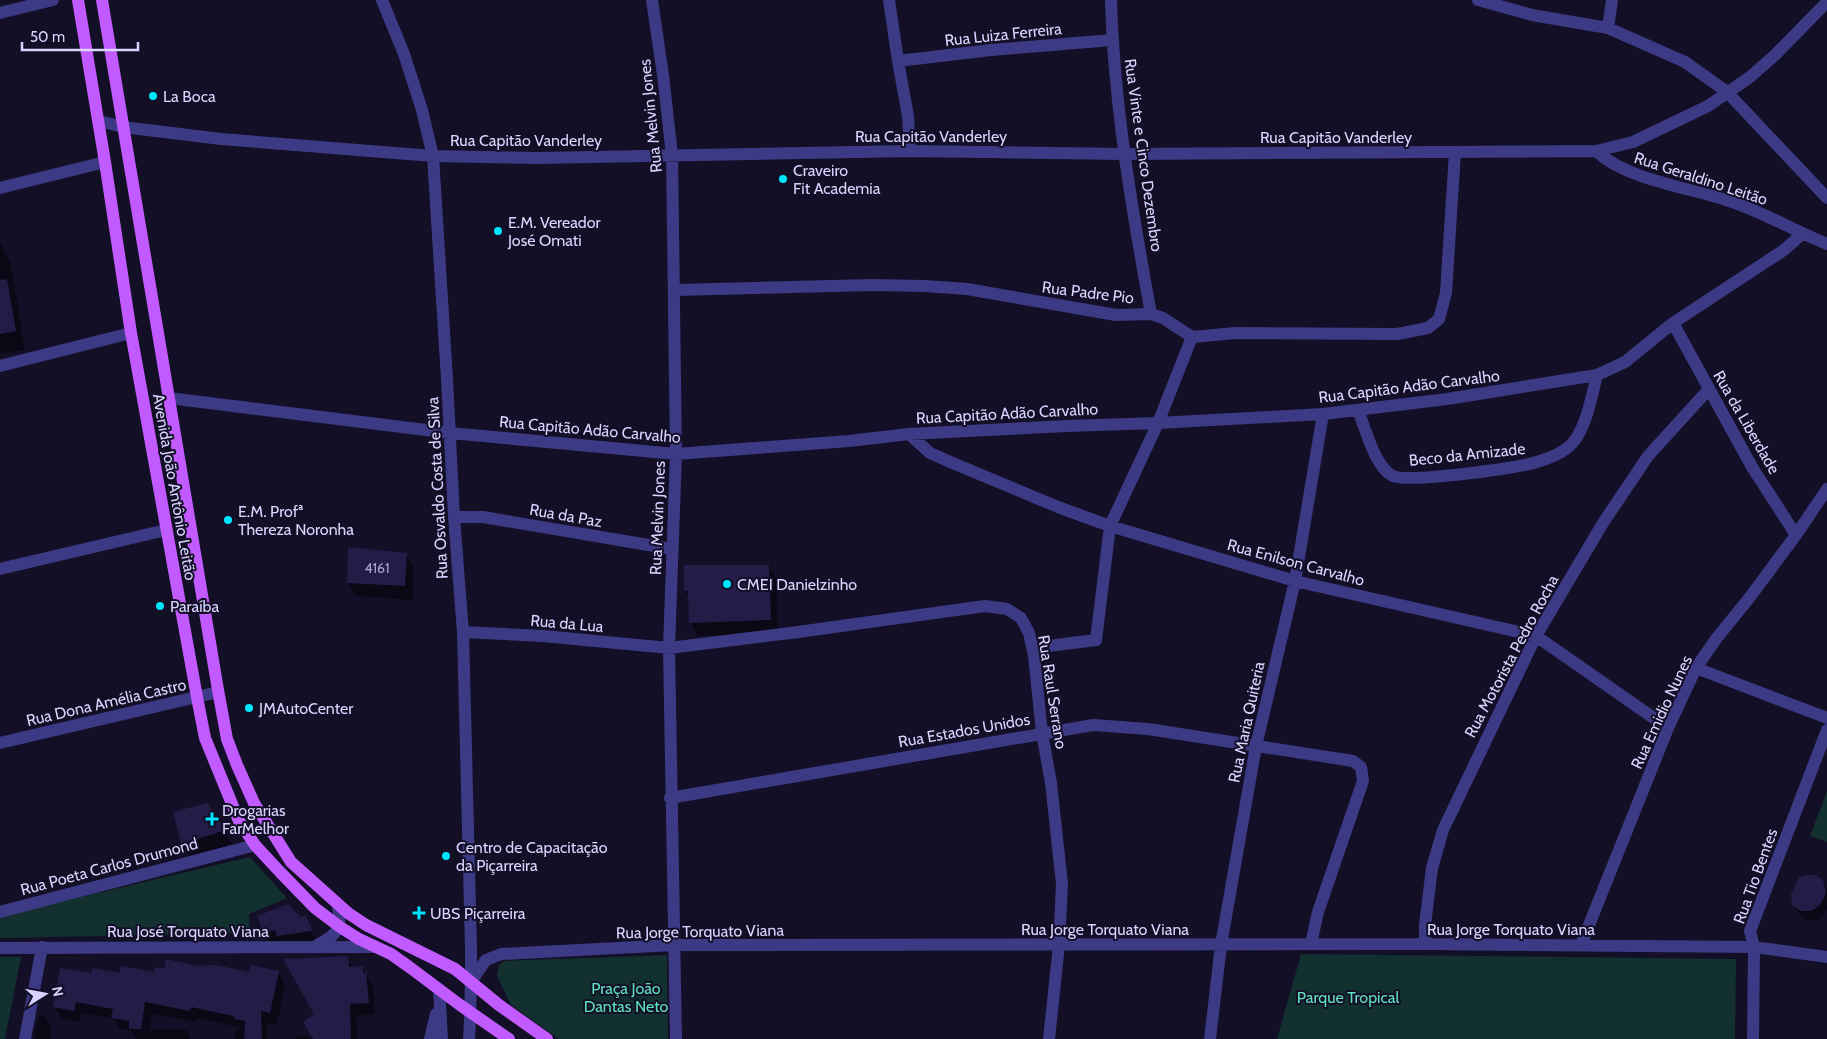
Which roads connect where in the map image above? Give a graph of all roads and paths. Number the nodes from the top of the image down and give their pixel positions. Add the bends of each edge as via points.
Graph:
1 (53, 0) edge
2 (78, 0) edge
3 (102, 0) edge
4 (382, 0) edge
5 (652, 0) edge
6 (889, 0) edge
7 (1110, 0) edge
8 (1478, 0) edge
9 (1612, 0) edge
10 (1827, 2) edge
11 (0, 13) edge
12 (1608, 28) junction
13 (1112, 40) junction
14 (898, 61) junction
15 (1727, 92) junction
16 (98, 121) junction
17 (123, 128) junction
18 (910, 151) junction
19 (1596, 151) junction
20 (1455, 152) junction
21 (1125, 154) junction
22 (672, 155) junction
23 (433, 156) junction
24 (105, 162) junction
25 (0, 188) edge
26 (1827, 198) edge
27 (1802, 234) junction
28 (1827, 244) edge
29 (675, 290) junction
30 (1151, 314) junction
31 (1674, 323) junction
32 (131, 333) junction
33 (1192, 337) junction
34 (0, 366) edge
35 (1597, 375) junction
36 (1709, 389) junction
37 (169, 398) junction
38 (1358, 410) junction
39 (1323, 414) junction
40 (1158, 424) junction
41 (450, 433) junction
42 (909, 434) junction
43 (676, 454) junction
44 (1827, 490) edge
45 (454, 517) junction
46 (1110, 526) junction
47 (166, 530) junction
48 (1796, 535) junction
49 (672, 549) junction
50 (0, 569) edge
51 (1295, 581) junction
52 (462, 632) junction
53 (1536, 636) junction
54 (669, 648) junction
55 (1032, 648) junction
56 (1696, 668) junction
57 (218, 692) junction
58 (197, 697) junction
59 (1827, 718) edge
60 (1668, 728) junction
61 (1827, 730) edge
62 (1042, 733) junction
63 (0, 743) edge
64 (1256, 746) junction
65 (670, 798) junction
66 (255, 844) junction
67 (338, 906) junction
68 (0, 912) edge
69 (340, 926) junction
70 (1311, 944) junction
71 (1426, 944) junction
72 (674, 945) junction
73 (1059, 945) junction
74 (1221, 945) junction
75 (1581, 945) junction
76 (316, 946) junction
77 (1754, 946) junction
78 (42, 947) junction
79 (376, 947) junction
80 (0, 948) edge
81 (1827, 957) edge
82 (470, 983) junction
83 (439, 996) junction
84 (471, 1013) junction
85 (25, 1039) edge
86 (430, 1039) edge
87 (442, 1039) edge
88 (469, 1039) edge
89 (509, 1039) edge
90 (547, 1039) edge
91 (676, 1039) edge
92 (1049, 1039) edge
93 (1210, 1039) edge
94 (1753, 1039) edge

1 - 11 street
2 - 16 main road, Avenida João Antônio Leitão
3 - 17 main road, Avenida João Antônio Leitão
4 - 23 street, Rua Osvaldo Costa de Silva via 404,54
5 - 22 street, Rua Melvin Jones
6 - 14 street
7 - 13 street, Rua Vinte e Cinco Dezembro
8 - 12 street via 1532,15
9 - 12 street
10 - 15 street, Rua Capitão Vanderley via 1775,56
12 - 15 street via 1684,62
13 - 14 street, Rua Luiza Ferreira
13 - 21 street, Rua Vinte e Cinco Dezembro
14 - 18 street via 908,116
15 - 19 street, Rua Capitão Vanderley via 1708,106 1633,142
15 - 26 street
16 - 17 street, Rua Capitão Vanderley
16 - 24 main road, Avenida João Antônio Leitão
17 - 23 street, Rua Capitão Vanderley
17 - 37 main road, Avenida João Antônio Leitão
18 - 21 street, Rua Capitão Vanderley
18 - 22 street, Rua Capitão Vanderley
19 - 20 street, Rua Capitão Vanderley
19 - 27 street, Rua Geraldino Leitão via 1626,172 1733,202
20 - 21 street, Rua Capitão Vanderley
20 - 33 street via 1446,293 1439,319 1428,328 1397,334 1235,333
21 - 30 street, Rua Vinte e Cinco Dezembro
22 - 23 street, Rua Capitão Vanderley
22 - 29 street, Rua Melvin Jones
23 - 41 street, Rua Osvaldo Costa de Silva
24 - 25 street
24 - 32 main road, Avenida João Antônio Leitão
27 - 28 street, Rua Geraldino Leitão
27 - 31 street, Rua Capitão Adão Carvalho via 1784,250
29 - 30 street, Rua Padre Pio via 925,286 967,289 1116,315
29 - 43 street, Rua Melvin Jones
30 - 33 street, Rua Padre Pio
31 - 35 street, Rua Capitão Adão Carvalho via 1625,362
31 - 36 street, Rua da Liberdade
32 - 34 street
32 - 47 main road, Avenida João Antônio Leitão
33 - 40 street
35 - 38 street, Rua Capitão Adão Carvalho
35 - 38 street, Beco da Amizade via 1575,440 1560,454 1520,467 1432,476 1393,476 1373,450
36 - 48 street, Rua da Liberdade
36 - 53 street, Rua Motorista Pedro Rocha via 1648,456
37 - 41 street, Rua Capitão Adão Carvalho
37 - 57 main road, Avenida João Antônio Leitão
38 - 39 street, Rua Capitão Adão Carvalho
39 - 40 street, Rua Capitão Adão Carvalho
39 - 51 street, Rua Maria Quiteria
40 - 42 street, Rua Capitão Adão Carvalho
40 - 46 street
41 - 43 street, Rua Capitão Adão Carvalho
41 - 45 street, Rua Osvaldo Costa de Silva
42 - 43 street, Rua Capitão Adão Carvalho
42 - 46 street, Rua Enilson Carvalho via 930,452 955,464
43 - 49 street, Rua Melvin Jones
44 - 48 street, Rua Emidio Nunes
45 - 49 street, Rua da Paz via 483,517
45 - 52 street, Rua Osvaldo Costa de Silva
46 - 51 street, Rua Enilson Carvalho
46 - 55 street via 1096,640
47 - 50 street
47 - 58 main road, Avenida João Antônio Leitão
48 - 56 street, Rua Emidio Nunes
49 - 54 street, Rua Melvin Jones
51 - 53 street, Rua Enilson Carvalho
51 - 64 street, Rua Maria Quiteria
52 - 54 street, Rua da Lua
52 - 82 street, Rua Osvaldo Costa de Silva
53 - 60 street, Rua Enilson Carvalho
53 - 71 street, Rua Motorista Pedro Rocha via 1443,830 1432,868
54 - 55 street, Rua Raul Serrano via 984,606 1007,609 1021,618
54 - 65 street, Rua Melvin Jones
55 - 62 street, Rua Raul Serrano
56 - 59 street
56 - 60 street, Rua Emidio Nunes
57 - 58 street, Rua Dona Amélia Castro
57 - 67 main road, Avenida João Antônio Leitão via 227,739 254,803 291,862
58 - 63 street, Rua Dona Amélia Castro
58 - 66 main road, Avenida João Antônio Leitão via 215,765 239,821
60 - 75 street, Rua Emidio Nunes
61 - 77 street, Rua Tio Bentes via 1750,930
62 - 64 street, Rua Estados Unidos via 1093,725 1148,729
62 - 65 street, Rua Estados Unidos
62 - 73 street, Rua Raul Serrano via 1062,884
64 - 70 street, Rua Estados Unidos via 1353,761 1361,767 1363,781 1318,912
64 - 74 street, Rua Maria Quiteria
65 - 72 street, Rua Melvin Jones
66 - 68 street, Rua Poeta Carlos Drumond
66 - 69 main road, Avenida João Antônio Leitão via 296,889
67 - 69 street
67 - 82 main road, Avenida João Antônio Leitão via 366,924 447,965
69 - 76 street via 337,932
69 - 79 main road, Avenida João Antônio Leitão
70 - 71 street, Rua Jorge Torquato Viana
70 - 74 street, Rua Jorge Torquato Viana
71 - 75 street, Rua Jorge Torquato Viana
72 - 73 street, Rua Jorge Torquato Viana
72 - 82 street, Rua Jorge Torquato Viana via 501,954 486,960
72 - 91 street, Rua Melvin Jones
73 - 74 street, Rua Jorge Torquato Viana
73 - 92 street, Rua Raul Serrano
74 - 93 street, Rua Maria Quiteria
75 - 77 street, Rua Jorge Torquato Viana
76 - 78 street, Rua José Torquato Viana
76 - 79 street, Rua José Torquato Viana
77 - 81 street
77 - 94 street, Rua Tio Bentes
78 - 80 street, Rua José Torquato Viana
78 - 85 street
79 - 83 main road, Avenida João Antônio Leitão via 408,966
82 - 84 street, Rua Osvaldo Costa de Silva
82 - 90 main road, Avenida João Antônio Leitão
83 - 84 main road, Avenida João Antônio Leitão
83 - 86 street
83 - 87 street
84 - 88 street, Rua Osvaldo Costa de Silva
84 - 89 main road, Avenida João Antônio Leitão

